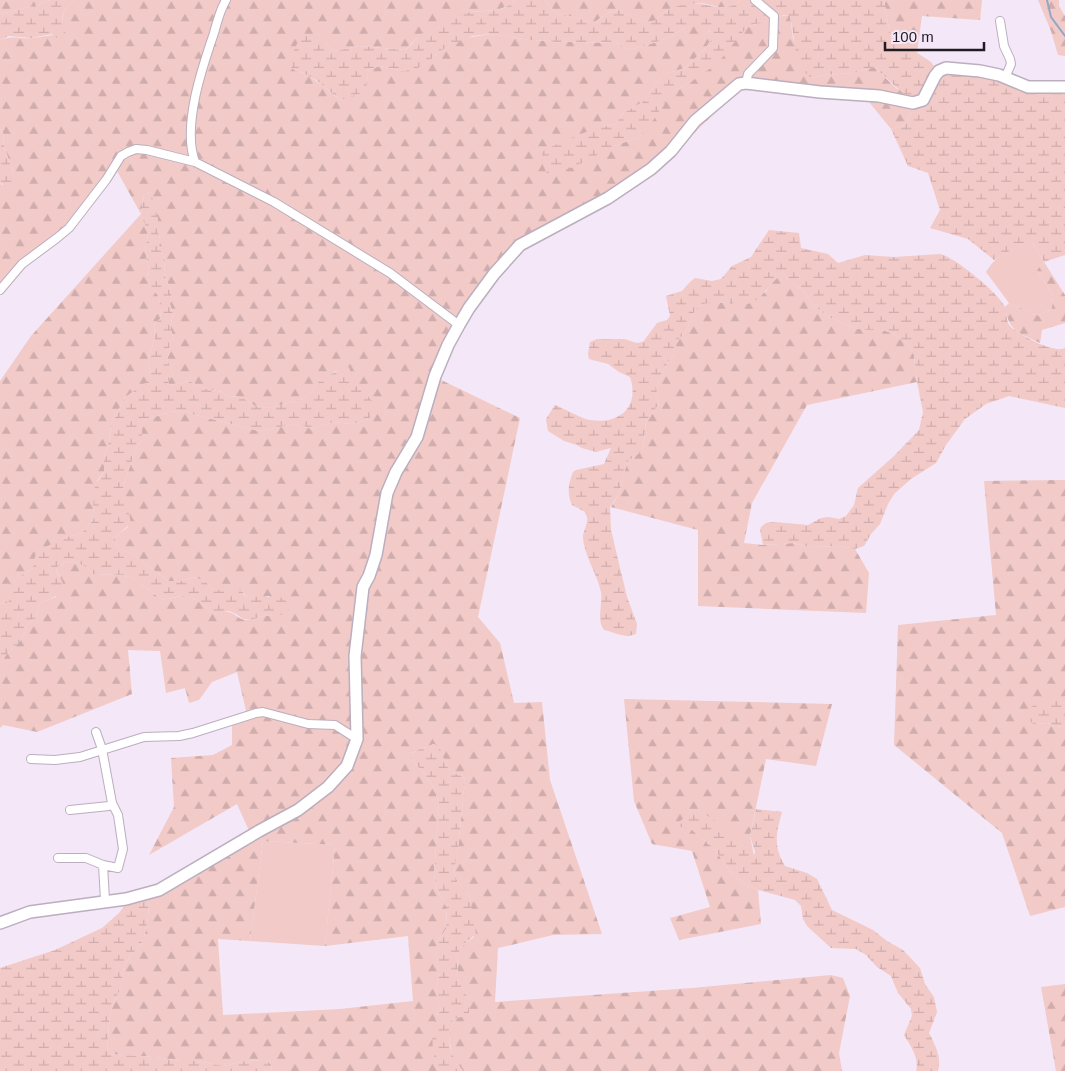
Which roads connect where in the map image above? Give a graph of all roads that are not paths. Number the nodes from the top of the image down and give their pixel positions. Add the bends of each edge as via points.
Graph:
1 (226, 0) edge
2 (755, 0) edge
3 (1000, 20) dead end
4 (1005, 78) junction
5 (746, 83) junction
6 (1065, 87) edge
7 (195, 162) junction
8 (0, 290) edge
9 (459, 325) junction
10 (96, 732) dead end
11 (357, 740) junction
12 (102, 749) junction
13 (31, 758) dead end
14 (112, 803) junction
15 (70, 810) dead end
16 (58, 858) dead end
17 (103, 865) junction
18 (105, 900) junction
19 (0, 923) edge

1 - 7 street via 195,96 191,127
2 - 5 street via 774,16 773,48 748,74
3 - 4 street via 1004,46 1010,59
4 - 5 street via 980,71 946,68 935,76 923,100 914,103 879,96
4 - 6 street via 1028,87
5 - 9 street via 736,86 695,121 671,151 651,169 608,198 520,245 494,274
7 - 8 street via 136,149 121,156 68,228 22,264
7 - 9 street via 274,202 348,246
9 - 11 street via 435,376 417,437 386,493 376,555 363,587 355,656
10 - 12 street
11 - 12 street via 335,725 308,724 263,712 179,736 144,737
11 - 18 street via 347,766 328,787 298,810 159,890 126,899
12 - 13 street via 67,759
12 - 14 street
14 - 15 street
14 - 17 street via 118,815 123,850 118,868
16 - 17 street via 86,858
17 - 18 street
18 - 19 street via 30,912

